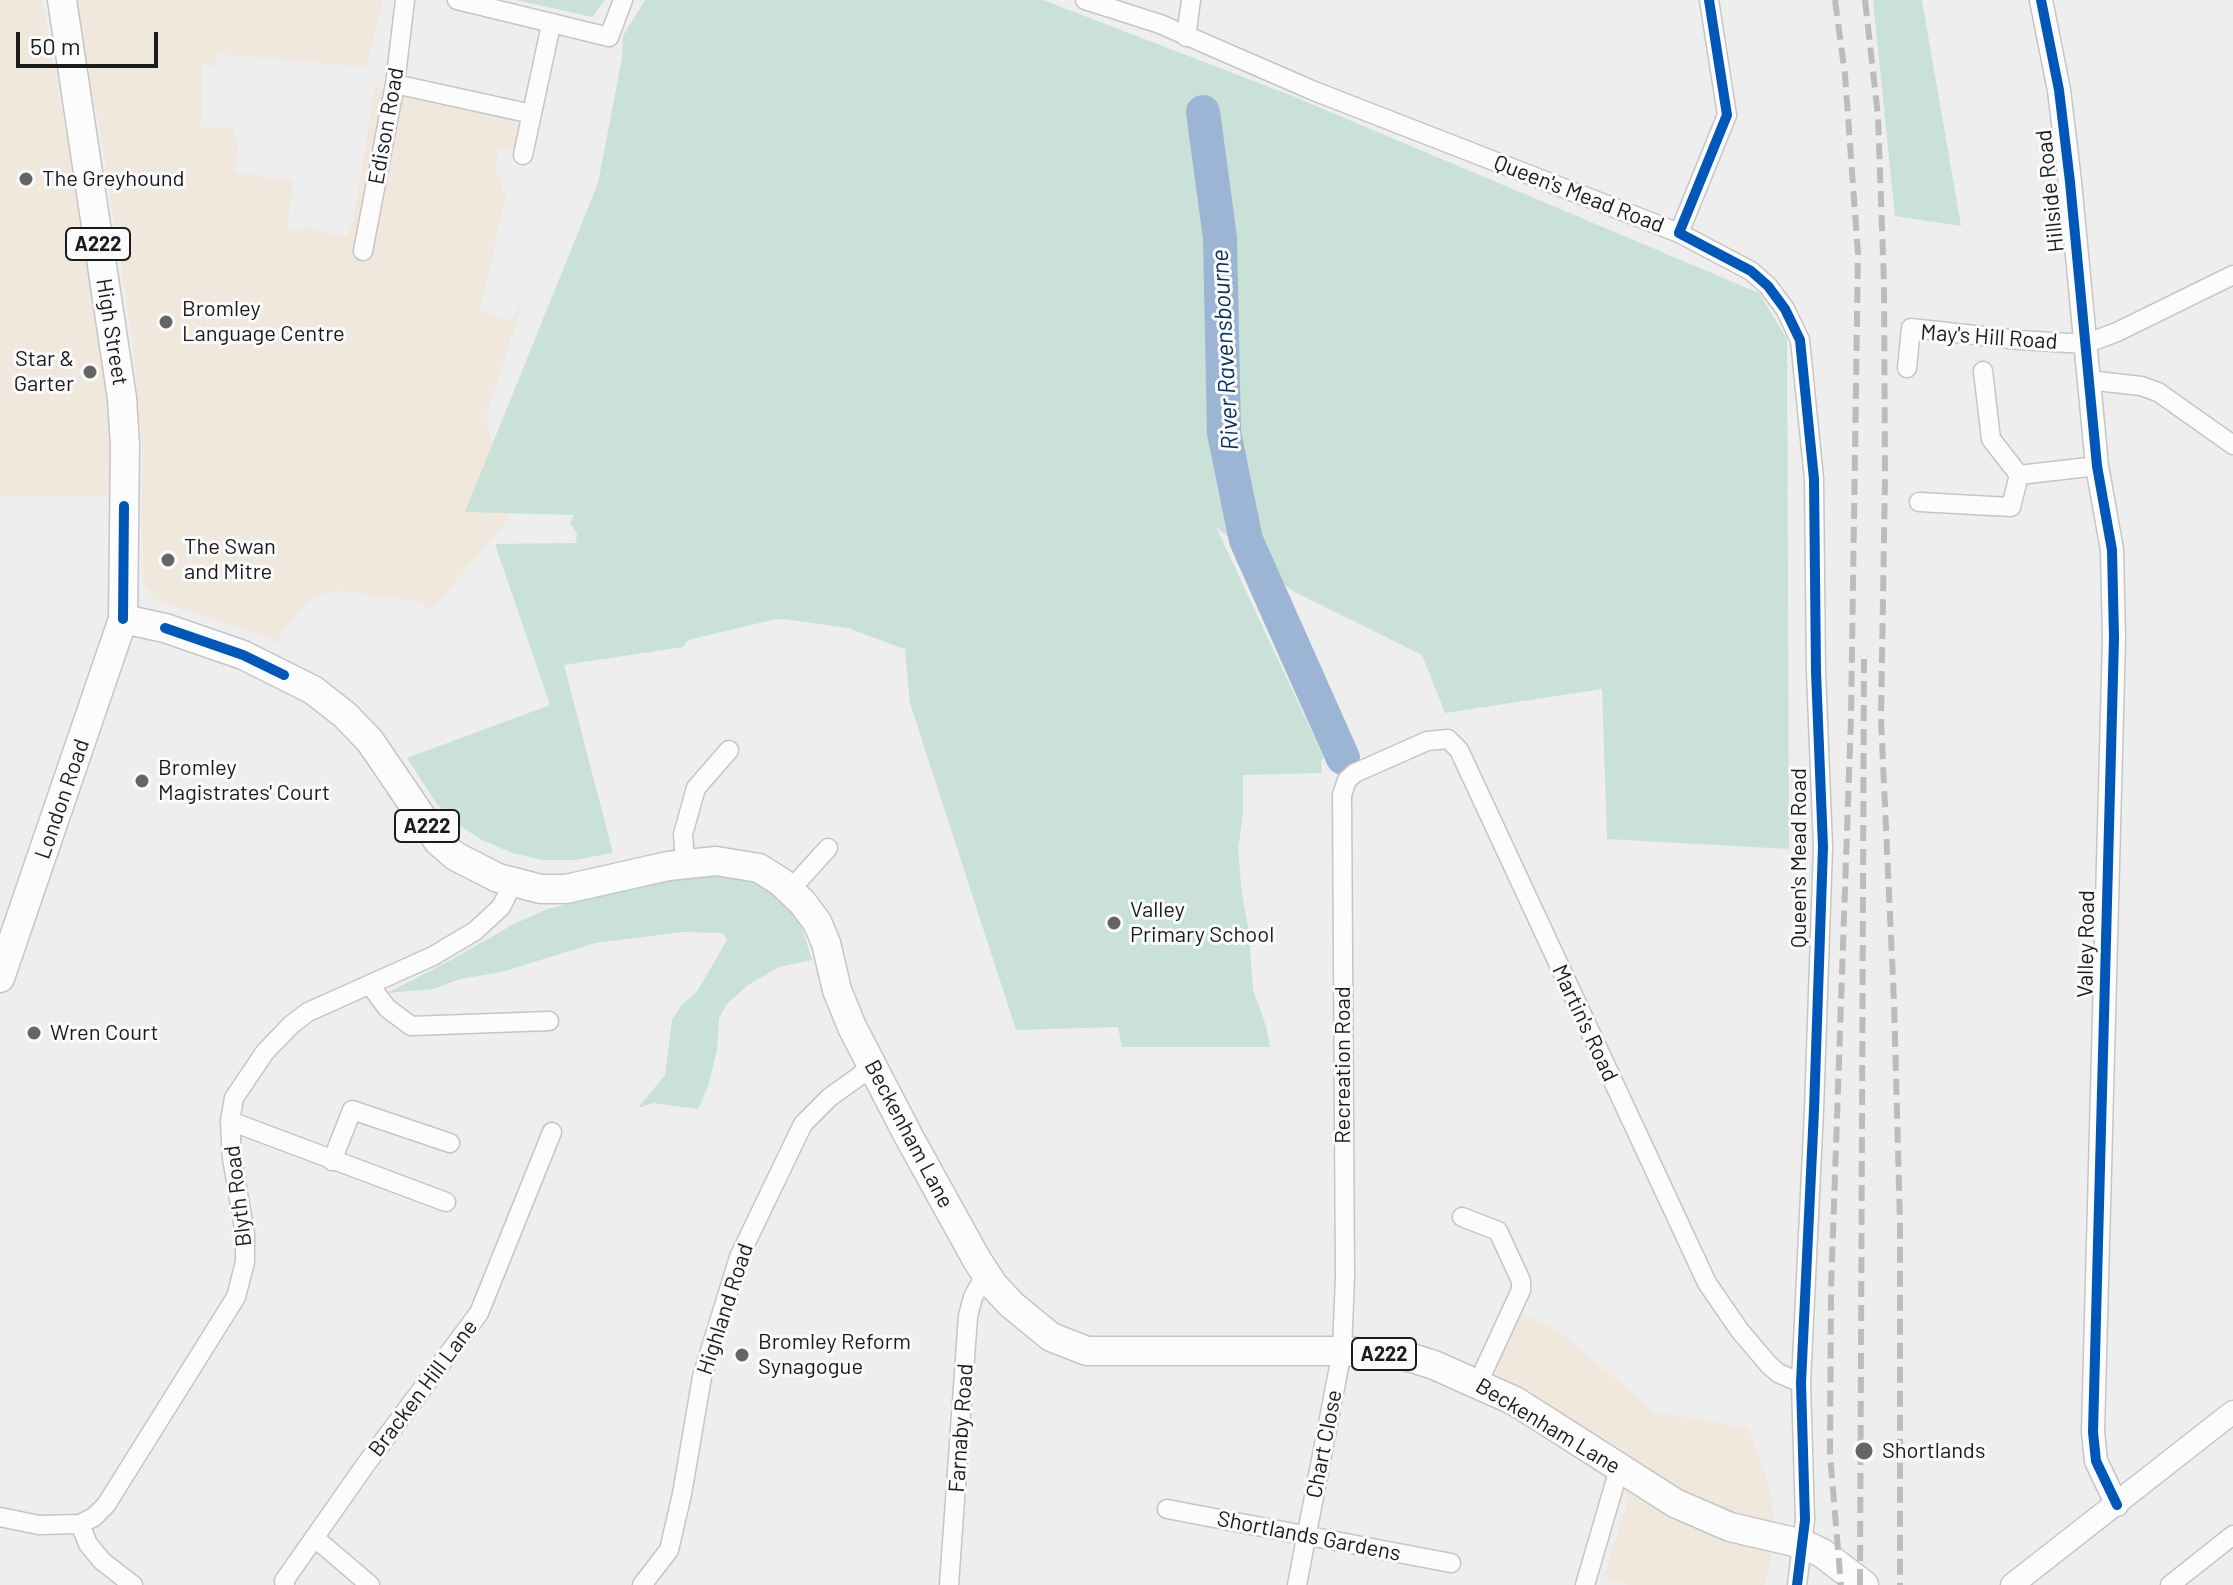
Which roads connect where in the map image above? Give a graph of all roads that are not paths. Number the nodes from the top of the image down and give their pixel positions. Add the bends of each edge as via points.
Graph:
1 (62, 0) edge
2 (405, 0) edge
3 (457, 0) edge
4 (623, 0) edge
5 (1085, 0) edge
6 (1191, 0) edge
7 (1709, 0) edge
8 (2046, 1) edge
9 (551, 25) junction
10 (1186, 37) junction
11 (395, 84) junction
12 (532, 114) junction
13 (523, 155) dead end
14 (1679, 233) junction
15 (363, 251) dead end
16 (2233, 275) edge
17 (2085, 344) junction
18 (1907, 368) dead end
19 (1983, 371) dead end
20 (2088, 380) junction
21 (2233, 445) edge
22 (2097, 466) junction
23 (2019, 475) junction
24 (1919, 502) dead end
25 (123, 619) junction
26 (729, 750) dead end
27 (1347, 780) joint
28 (828, 848) dead end
29 (685, 863) junction
30 (513, 883) junction
31 (790, 890) junction
32 (0, 978) edge
33 (370, 985) junction
34 (549, 1021) dead end
35 (872, 1067) junction
36 (230, 1121) junction
37 (552, 1132) dead end
38 (450, 1143) dead end
39 (332, 1161) junction
40 (446, 1202) dead end
41 (1462, 1217) dead end
42 (986, 1274) junction
43 (1342, 1351) junction
44 (1478, 1383) junction
45 (1801, 1383) junction
46 (2233, 1412) edge
47 (1619, 1469) junction
48 (2117, 1505) junction
49 (1167, 1509) dead end
50 (0, 1517) edge
51 (80, 1524) junction
52 (1306, 1534) junction
53 (2233, 1535) edge
54 (315, 1538) junction
55 (1803, 1544) junction
56 (1451, 1563) dead end
57 (133, 1585) edge
58 (285, 1585) edge
59 (370, 1585) edge
60 (642, 1585) edge
61 (949, 1585) edge
62 (1297, 1585) edge
63 (1585, 1585) edge
64 (1797, 1585) edge
65 (1864, 1585) edge
66 (2012, 1585) edge
67 (2170, 1585) edge

1 - 25 main road, High Street / A222 via 125,422
2 - 11 street, Edison Road
3 - 9 street
4 - 9 street via 609,37
5 - 10 street, Queen's Mead Road
6 - 10 street
7 - 14 street via 1727,115
8 - 17 street, Hillside Road
9 - 12 street
10 - 14 street, Queen's Mead Road
11 - 12 street
11 - 15 street, Edison Road
12 - 13 street
14 - 45 street, Queen's Mead Road via 1751,271 1768,286 1800,340 1814,479 1823,847
16 - 17 street, May's Hill Road
17 - 18 street, May's Hill Road via 1911,328
17 - 20 street, Hillside Road
19 - 23 street via 1991,439
20 - 21 street via 2158,392
20 - 22 street, Valley Road
22 - 23 street
22 - 48 street, Valley Road via 2112,550 2114,638 2093,1447
23 - 24 street via 2011,507
25 - 30 main road, Beckenham Lane / A222 via 243,655 313,690 361,730 446,849
25 - 32 main road, London Road / A222
26 - 29 street via 696,788 683,834
27 - 43 street, Recreation Road via 1341,812
27 - 45 street, Martin's Road via 1427,741 1448,739 1454,744 1702,1274 1769,1365
28 - 31 street
29 - 30 main road, Beckenham Lane / A222 via 566,889
29 - 31 main road, Beckenham Lane / A222 via 748,866
30 - 33 street, Blyth Road via 501,907 475,931
31 - 35 main road, Beckenham Lane / A222 via 822,932 841,1002
33 - 34 street via 387,1008 411,1026
33 - 36 street, Blyth Road via 319,1006 282,1034 234,1098
35 - 42 main road, Beckenham Lane / A222
35 - 60 street, Highland Road via 803,1124 739,1257 702,1377 669,1550
36 - 39 street
36 - 51 street, Blyth Road via 245,1234 236,1297 106,1505
37 - 54 street, Bracken Hill Lane via 479,1313
38 - 39 street via 352,1110
39 - 40 street
41 - 44 street via 1498,1231 1521,1281
42 - 43 main road, Beckenham Lane / A222 via 1030,1321 1051,1337 1087,1351
42 - 61 street, Farnaby Road via 968,1316
43 - 44 main road, Beckenham Lane / A222 via 1406,1356
43 - 52 street, Chart Close
44 - 47 main road, Beckenham Lane / A222
45 - 55 street, Queen's Mead Road
46 - 48 street
47 - 55 main road, Beckenham Lane / A222 via 1707,1518
47 - 63 street
48 - 66 street
49 - 52 street, Shortlands Gardens
50 - 51 street via 39,1525
51 - 57 street via 95,1553
52 - 56 street, Shortlands Gardens
52 - 62 street, Chart Close
53 - 67 street
54 - 58 street, Bracken Hill Lane
54 - 59 street
55 - 64 street, Queen's Mead Road
55 - 65 main road, A222

